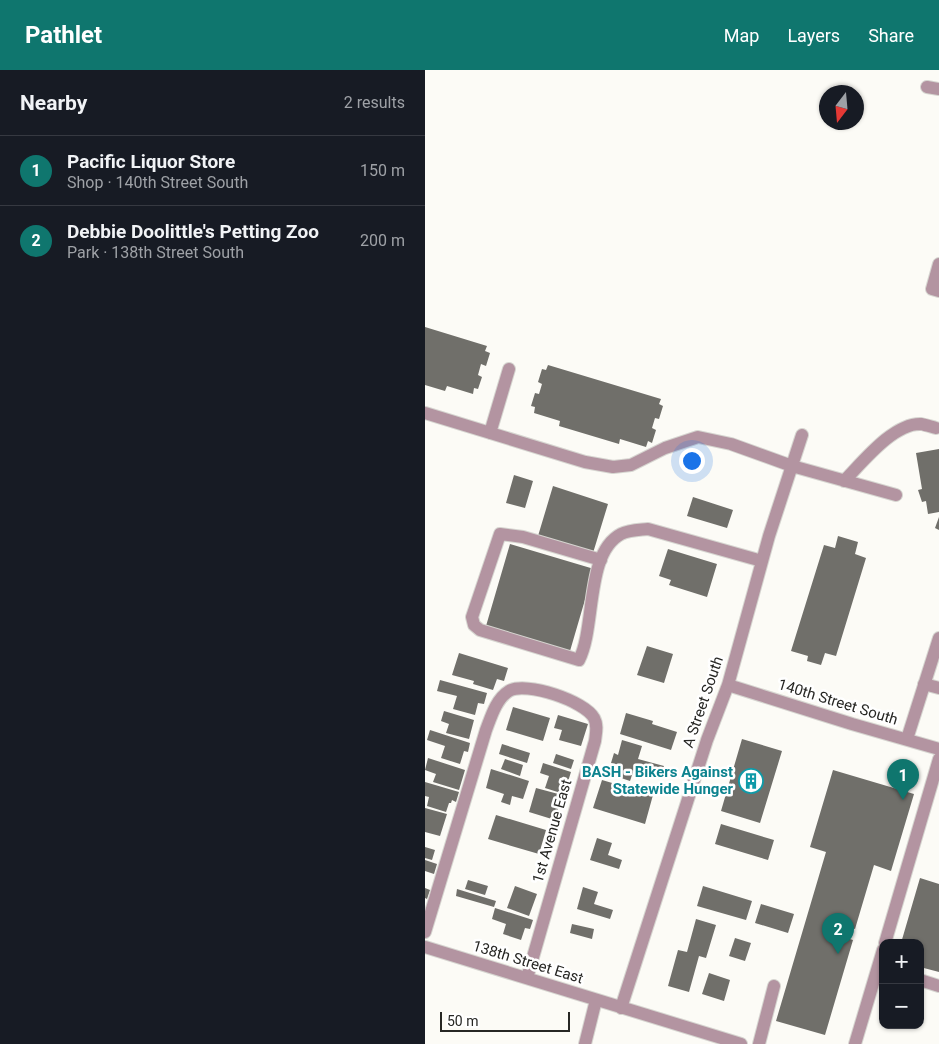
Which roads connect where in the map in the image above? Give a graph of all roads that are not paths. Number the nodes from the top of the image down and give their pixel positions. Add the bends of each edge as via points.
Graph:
1 (939, 264) edge
2 (939, 291) edge
3 (509, 369) dead end
4 (425, 413) edge
5 (936, 428) dead end
6 (489, 432) junction
7 (802, 435) dead end
8 (792, 466) junction
9 (844, 480) junction
10 (896, 495) dead end
11 (601, 560) junction
12 (762, 561) junction
13 (939, 638) edge
14 (924, 684) junction
15 (728, 685) junction
16 (939, 688) edge
17 (907, 739) junction
18 (939, 749) edge
19 (939, 760) edge
20 (425, 932) edge
21 (886, 939) edge
22 (425, 947) edge
23 (879, 972) edge
24 (527, 978) junction
25 (924, 981) edge
26 (774, 986) dead end
27 (939, 986) edge
28 (596, 1000) junction
29 (621, 1008) junction
30 (585, 1044) edge
31 (737, 1044) edge
32 (759, 1044) edge
33 (855, 1044) edge

1 - 2 street via 932,289
3 - 6 street
4 - 6 street
5 - 9 street via 920,424 900,430
6 - 8 street via 585,462 613,467 631,465 665,448 698,437 731,444
7 - 8 street, A Street South
8 - 9 street
8 - 12 street, A Street South
9 - 10 street
11 - 11 street via 579,660 480,630 474,625 472,617 500,534 523,537
11 - 12 street via 609,542 622,533 648,530
12 - 15 street, A Street South
13 - 14 street
14 - 16 street
14 - 17 street
15 - 17 street, 140th Street South
15 - 29 street, A Street South via 707,740
17 - 18 street, 140th Street South
19 - 21 street
20 - 24 street, 1st Avenue East via 486,730 498,704 509,691 525,687 574,702 596,720 595,741
22 - 24 street, 138th Street East
23 - 33 street
24 - 28 street, 138th Street East
25 - 27 street
26 - 32 street
28 - 29 street, 138th Street East
28 - 30 street
29 - 31 street, 138th Street East

